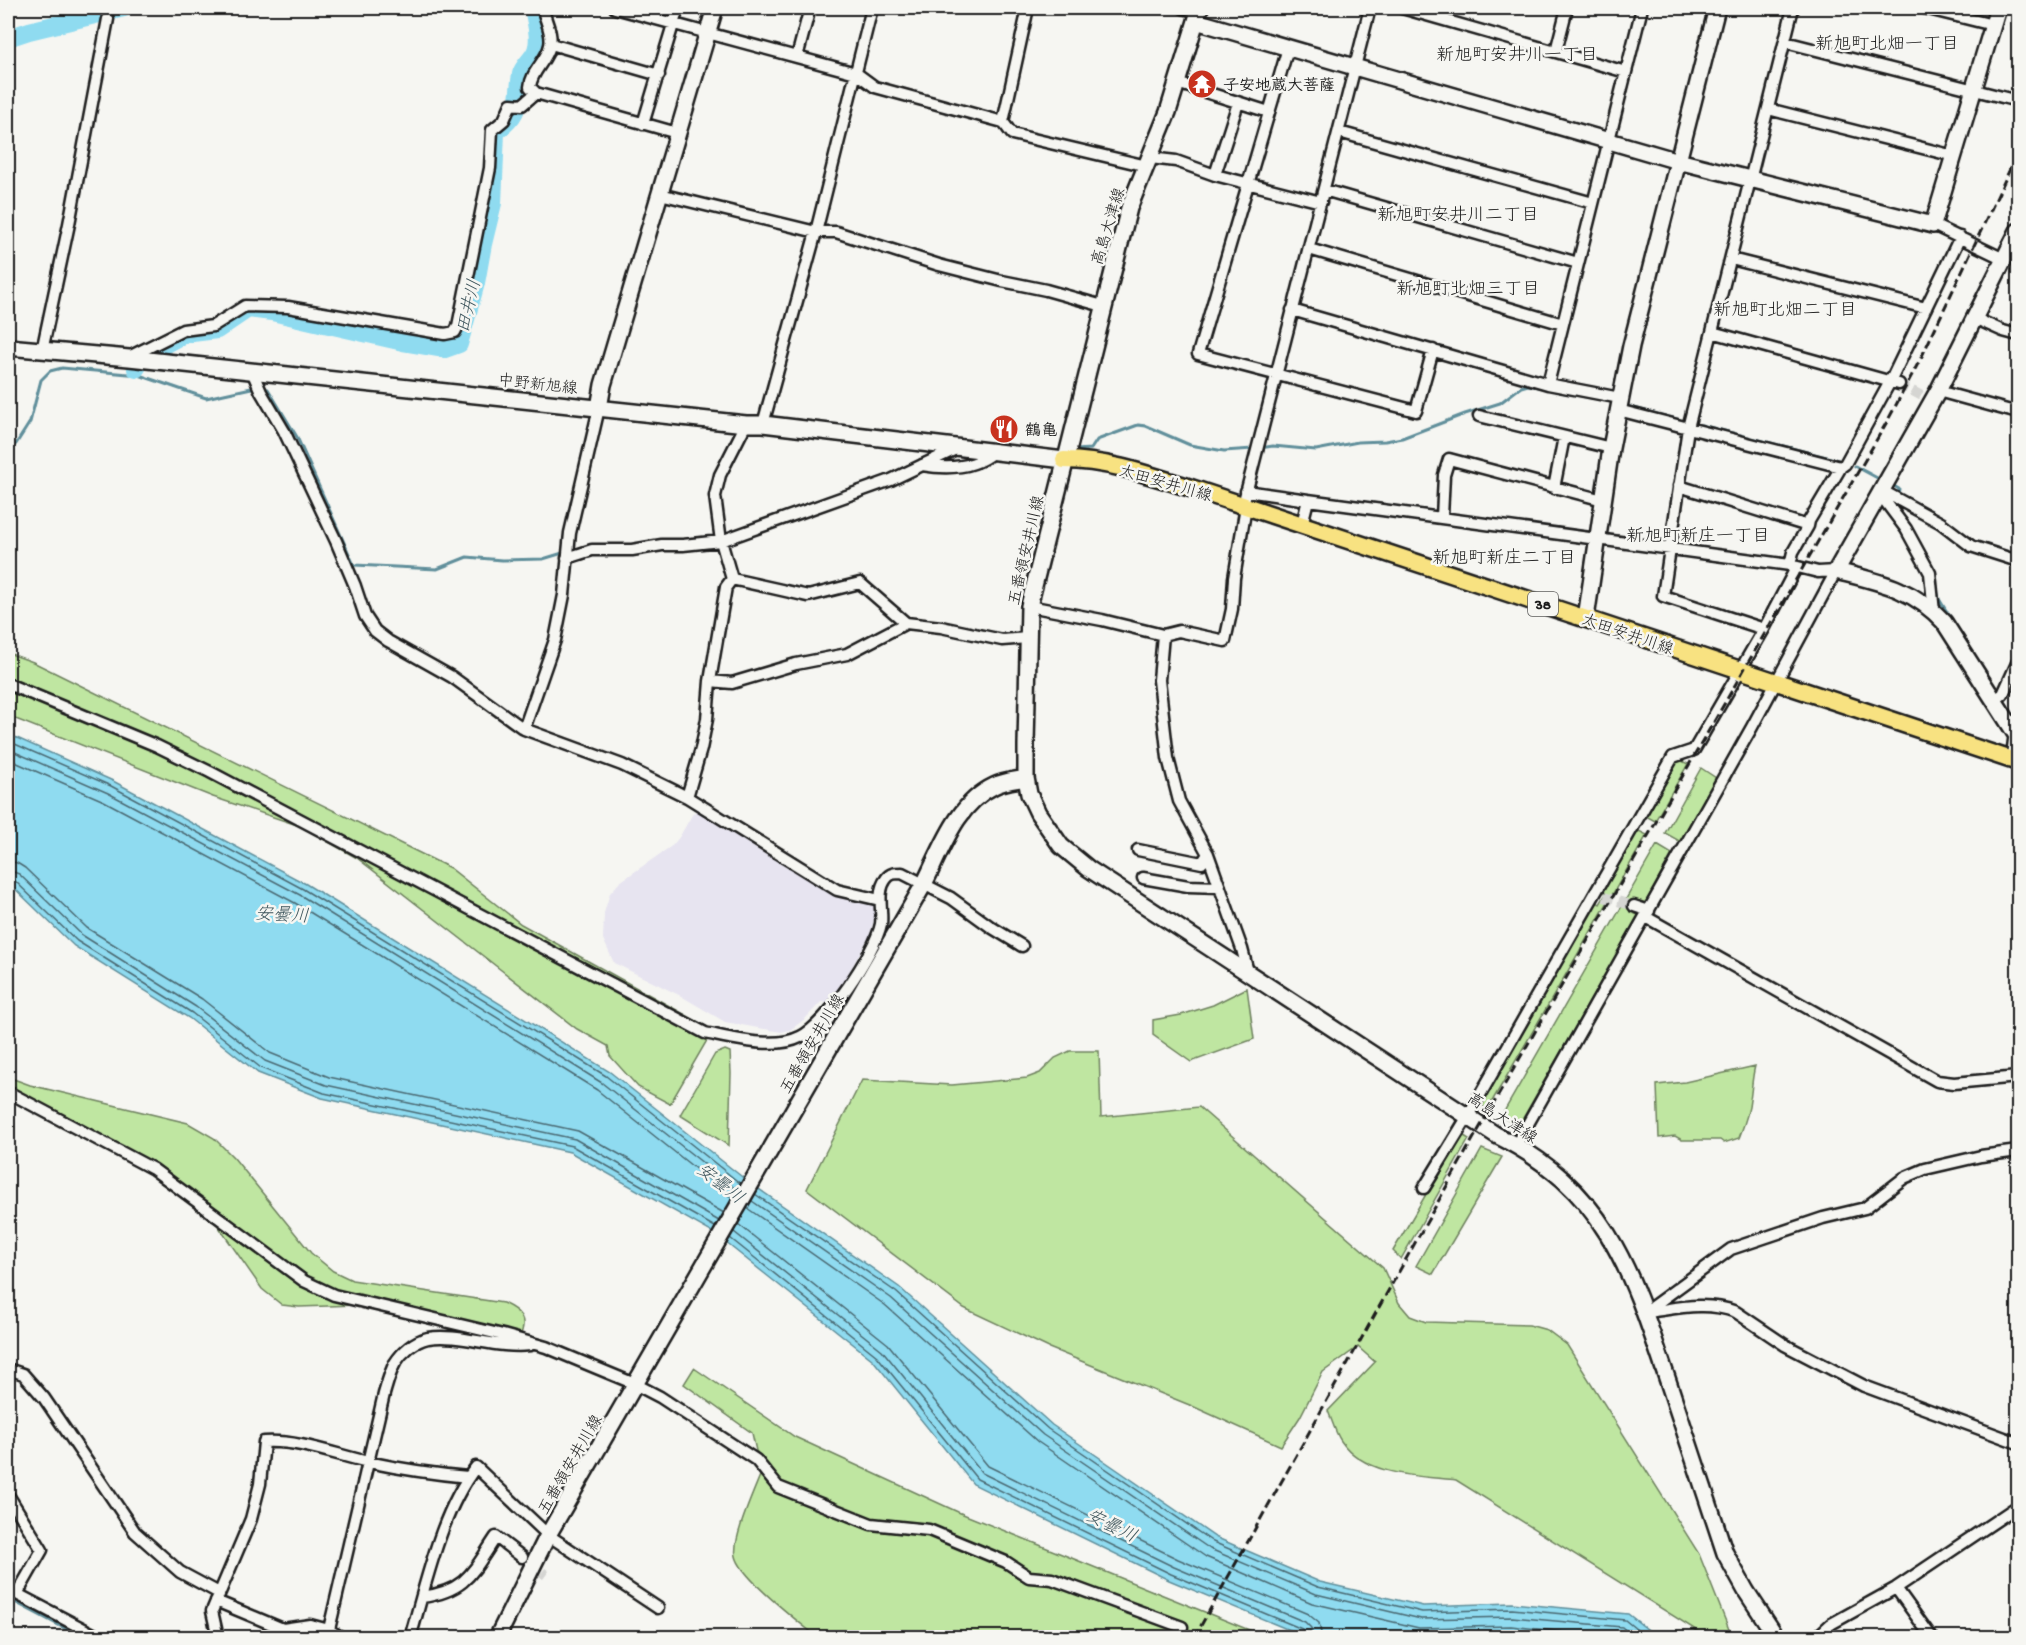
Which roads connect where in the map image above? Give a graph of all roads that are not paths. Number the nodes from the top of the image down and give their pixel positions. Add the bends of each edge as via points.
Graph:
1 (543, 8) edge
2 (621, 8) edge
3 (678, 8) edge
4 (715, 8) edge
5 (810, 8) edge
6 (872, 8) edge
7 (1028, 8) edge
8 (1183, 8) edge
9 (1370, 8) edge
10 (1402, 8) edge
11 (1567, 8) edge
12 (1642, 8) edge
13 (1717, 8) edge
14 (1793, 8) edge
15 (1924, 8) edge
16 (1998, 8) edge
17 (1198, 14) edge
18 (108, 19) dead end
19 (675, 24) junction
20 (1993, 25) junction
21 (707, 33) junction
22 (1785, 42) junction
23 (551, 44) junction
24 (1288, 48) junction
25 (1556, 51) junction
26 (797, 57) junction
27 (1355, 67) junction
28 (1626, 72) junction
29 (856, 73) junction
30 (659, 75) junction
31 (1177, 83) junction
32 (1974, 90) junction
33 (536, 93) junction
34 (2019, 101) edge
35 (1238, 103) junction
36 (1768, 109) junction
37 (1269, 112) junction
38 (1003, 122) junction
39 (644, 124) junction
40 (1339, 132) junction
41 (677, 133) junction
42 (1609, 141) junction
43 (1954, 156) junction
44 (1678, 161) junction
45 (1149, 162) junction
46 (1215, 175) junction
47 (1750, 179) junction
48 (1248, 184) junction
49 (1324, 190) junction
50 (660, 194) junction
51 (1321, 202) junction
52 (1593, 203) junction
53 (1933, 225) junction
54 (2019, 231) edge
55 (816, 232) junction
56 (1960, 237) junction
57 (1309, 249) junction
58 (1731, 259) junction
59 (2004, 259) junction
60 (1578, 263) junction
61 (1103, 306) junction
62 (1926, 308) junction
63 (1292, 310) junction
64 (1974, 318) junction
65 (1563, 324) junction
66 (1712, 332) junction
67 (2019, 335) edge
68 (8, 347) edge
69 (1433, 350) junction
70 (42, 351) junction
71 (129, 358) junction
72 (252, 371) junction
73 (1275, 375) junction
74 (1895, 382) junction
75 (1548, 384) junction
76 (1931, 396) junction
77 (1619, 404) junction
78 (599, 408) junction
79 (2019, 413) edge
80 (1479, 416) dead end
81 (746, 424) junction
82 (763, 424) junction
83 (1688, 428) junction
84 (1563, 437) junction
85 (959, 447) junction
86 (1611, 448) junction
87 (993, 452) junction
88 (1064, 460) junction
89 (922, 465) junction
90 (1841, 467) junction
91 (1679, 486) junction
92 (1554, 488) junction
93 (1880, 492) junction
94 (1308, 500) junction
95 (1603, 500) junction
96 (1245, 501) junction
97 (1442, 517) junction
98 (1302, 524) junction
99 (1808, 526) junction
100 (1597, 538) junction
101 (722, 541) junction
102 (1670, 549) junction
103 (567, 558) junction
104 (2019, 561) edge
105 (1793, 567) junction
106 (1836, 571) junction
107 (732, 579) junction
108 (1029, 606) junction
109 (1934, 612) junction
110 (1586, 618) junction
111 (906, 623) junction
112 (1764, 629) junction
113 (1163, 635) junction
114 (1027, 638) junction
115 (2019, 661) edge
116 (1742, 670) junction
117 (710, 681) junction
118 (1776, 681) junction
119 (8, 684) edge
120 (1994, 701) junction
121 (524, 729) junction
122 (2016, 761) edge
123 (1026, 778) junction
124 (687, 797) junction
125 (1138, 850) dead end
126 (1208, 854) junction
127 (1143, 878) dead end
128 (924, 884) junction
129 (1220, 887) junction
130 (880, 900) junction
131 (1634, 906) tunnel mouth
132 (1648, 914) junction
133 (1022, 946) dead end
134 (1248, 972) junction
135 (2019, 1077) edge
136 (8, 1092) edge
137 (1468, 1116) junction
138 (1516, 1145) junction
139 (2019, 1151) edge
140 (1424, 1188) dead end
141 (1645, 1312) junction
142 (537, 1344) junction
143 (8, 1369) edge
144 (635, 1385) junction
145 (2019, 1443) edge
146 (367, 1462) junction
147 (468, 1478) junction
148 (8, 1495) edge
149 (2019, 1506) edge
150 (548, 1535) junction
151 (522, 1557) tunnel mouth
152 (1896, 1588) junction
153 (218, 1597) junction
154 (422, 1597) junction
155 (658, 1608) dead end
156 (1182, 1627) dead end
157 (328, 1634) edge
158 (96, 1638) edge
159 (218, 1638) edge
160 (342, 1638) edge
161 (410, 1638) edge
162 (497, 1638) edge
163 (1778, 1638) edge
164 (1816, 1638) edge
165 (1932, 1638) edge

1 - 23 street
2 - 19 street
3 - 19 street
4 - 21 main road
5 - 26 street
6 - 29 street
7 - 38 street
8 - 17 street
9 - 27 street
10 - 25 street
11 - 25 street
12 - 28 street
13 - 44 main road
14 - 22 street
15 - 20 street
16 - 20 main road
17 - 24 main road
17 - 31 main road, 高島大津線
18 - 70 street
19 - 21 street
19 - 30 street
20 - 32 main road
21 - 26 street
21 - 41 main road
22 - 32 street
22 - 36 street
23 - 30 street
23 - 33 street via 531,79 530,87
24 - 27 main road
24 - 37 street
25 - 28 street
26 - 29 street
27 - 40 street
27 - 42 main road
28 - 42 street
29 - 38 street via 875,87
29 - 55 street
30 - 39 street
31 - 35 street
31 - 45 main road, 高島大津線
32 - 34 street
32 - 43 main road
33 - 39 street
33 - 71 street via 522,105 511,104 504,120 492,130 490,168 455,332 445,334 288,307 245,306 213,326 183,330
35 - 37 street
35 - 46 street
36 - 43 street
36 - 47 street
37 - 48 street
38 - 45 street via 1012,134
39 - 41 street
40 - 49 street
40 - 52 street
41 - 50 main road
42 - 44 main road
42 - 52 street
43 - 53 main road
44 - 47 main road
44 - 77 main road
45 - 46 street via 1176,161
45 - 61 main road, 高島大津線 via 1129,208
46 - 48 street
47 - 53 main road
47 - 58 street
48 - 51 street
48 - 73 street via 1198,354
49 - 51 street
49 - 60 street
50 - 55 street
50 - 78 main road
51 - 57 street
52 - 60 street
53 - 56 street
54 - 59 main road
55 - 61 street via 836,232 939,265
55 - 82 street
56 - 59 street
56 - 62 street
57 - 63 street
57 - 65 street
58 - 62 street
58 - 66 street
59 - 64 main road
60 - 65 street
61 - 88 main road, 高島大津線
62 - 74 street
63 - 69 street
63 - 73 street
64 - 67 street
64 - 76 main road
65 - 75 street
66 - 74 street
66 - 83 street
68 - 70 main road, 中野新旭線
69 - 73 street via 1416,411
69 - 75 street
70 - 71 main road, 中野新旭線
71 - 72 main road, 中野新旭線
72 - 78 main road, 中野新旭線
72 - 121 street via 289,441 375,631 452,677
73 - 96 street
74 - 90 street
75 - 77 street
76 - 79 street
76 - 93 main road
77 - 83 street
77 - 86 main road
78 - 81 main road, 中野新旭線
78 - 103 street
80 - 84 street
81 - 82 main road, 中野新旭線
81 - 101 street via 720,475 715,496
82 - 85 main road, 中野新旭線
83 - 90 street
83 - 91 street
84 - 86 street
84 - 92 street
85 - 87 main road, 中野新旭線
85 - 89 street
86 - 95 main road
87 - 88 main road, 中野新旭線
87 - 89 street via 985,459 953,468
88 - 96 main road, 太田安井川線 / 38 via 1135,471
88 - 108 main road, 五番領安井川線
89 - 101 street via 891,480
90 - 99 street
91 - 99 street
91 - 102 street
92 - 95 street
92 - 97 street via 1449,459 1444,475
93 - 104 street via 1941,523 1971,546
93 - 106 main road
93 - 109 street via 1930,573
94 - 96 street
94 - 97 street
94 - 98 street
95 - 100 main road
96 - 98 main road, 太田安井川線 / 38
96 - 113 street via 1225,641 1179,631
97 - 100 street
98 - 110 main road, 太田安井川線 / 38
99 - 105 street via 1793,552
100 - 102 street
100 - 110 main road
101 - 103 street via 592,550
101 - 107 street
102 - 105 street
102 - 112 street via 1664,596
103 - 121 street via 555,640
105 - 106 street
105 - 112 street
106 - 109 main road via 1887,584
106 - 118 street
107 - 111 street via 808,596 860,583
107 - 117 street via 726,587
108 - 113 street
108 - 114 main road, 五番領安井川線
109 - 120 main road
110 - 116 main road, 太田安井川線 / 38
111 - 114 street via 1002,640
111 - 117 street via 846,654 732,683
112 - 116 street
113 - 126 street via 1159,680 1168,758 1179,801
114 - 123 main road, 五番領安井川線
115 - 120 street via 2003,694
116 - 118 main road, 太田安井川線 / 38
116 - 137 street via 1694,750 1673,757 1600,895
117 - 124 street via 707,719
118 - 122 main road, 太田安井川線 / 38
118 - 132 street
119 - 130 street via 210,772 705,1034 761,1043 799,1038 816,1025 842,996 872,946 881,923
120 - 122 main road via 2017,736
121 - 124 street via 622,765
123 - 128 main road, 五番領安井川線 via 996,785 973,799 956,821
123 - 134 main road, 高島大津線 via 1038,813 1061,846
124 - 130 street via 837,890
125 - 126 street via 1202,863
126 - 129 street
127 - 129 street
128 - 130 street via 902,873 893,873 886,878
128 - 133 street
128 - 144 main road, 五番領安井川線
129 - 134 street
131 - 132 street
132 - 135 street via 1937,1081
132 - 138 street
134 - 137 main road, 高島大津線
136 - 142 street via 153,1169 314,1286 334,1295
137 - 138 main road, 高島大津線
137 - 140 street
138 - 141 main road, 高島大津線 via 1566,1182 1593,1212 1626,1265
139 - 141 street via 1925,1169 1904,1178 1865,1208 1731,1249
141 - 145 street via 1699,1305 1728,1309 1785,1345 1864,1386
141 - 163 main road, 高島大津線 via 1725,1553
142 - 144 street
142 - 146 street via 499,1346 426,1338 407,1348 394,1364
143 - 153 street via 23,1374 44,1398 135,1533 180,1572
144 - 150 main road, 五番領安井川線
144 - 156 street via 756,1460 778,1487 871,1524 929,1530 1029,1577 1052,1579
146 - 147 street
146 - 153 street via 283,1441 264,1442 260,1484 251,1519
146 - 157 street
147 - 150 street via 476,1467
147 - 154 street via 448,1513
148 - 158 street via 42,1550 17,1594
149 - 152 street
150 - 155 street
150 - 162 main road, 五番領安井川線
151 - 154 street via 496,1536 465,1582 439,1595
152 - 164 street via 1831,1624
152 - 165 street
153 - 157 street via 283,1629 310,1625
153 - 159 street via 212,1611
154 - 161 street
157 - 160 street

